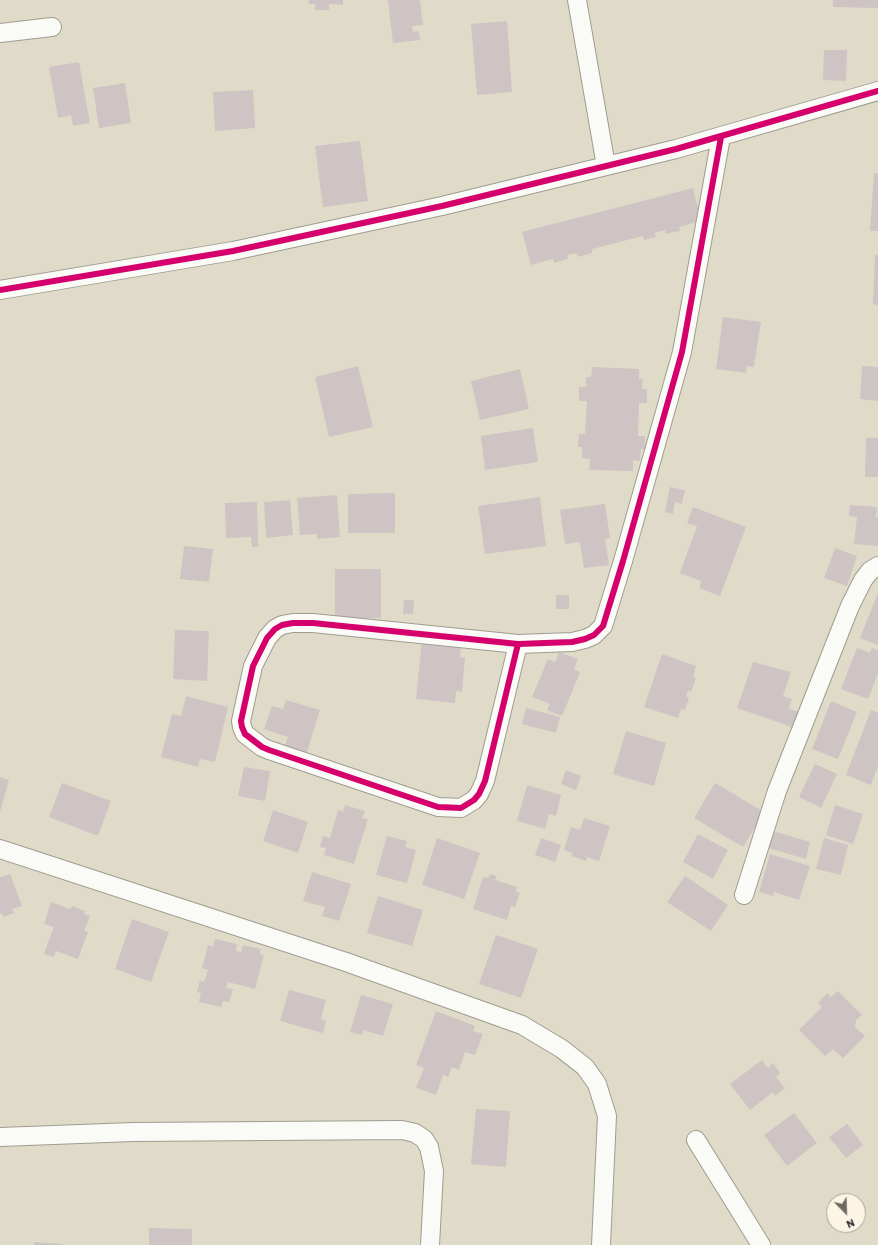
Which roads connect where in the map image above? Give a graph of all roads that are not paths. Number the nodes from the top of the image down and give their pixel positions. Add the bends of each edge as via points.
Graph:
1 (577, 0) edge
2 (52, 27) dead end
3 (0, 33) edge
4 (878, 91) edge
5 (721, 137) junction
6 (606, 166) junction
7 (0, 290) edge
8 (878, 566) edge
9 (518, 644) junction
10 (0, 849) edge
11 (744, 895) dead end
12 (0, 1137) edge
13 (696, 1140) dead end
14 (430, 1245) edge
15 (601, 1245) edge
16 (761, 1245) edge

1 - 6 street
2 - 3 street
4 - 5 street
5 - 6 street
5 - 9 street via 682,352 603,626 594,635 572,642
6 - 7 street via 442,206 233,250
8 - 11 street via 863,580 850,606 777,791
9 - 9 street via 485,781 474,800 461,808 438,807 269,750 245,734 242,727 241,721 253,666 267,638 275,629 282,626 313,623
10 - 15 street via 346,962 522,1025 562,1049 585,1067 597,1084 607,1116
12 - 14 street via 133,1132 402,1130 415,1133 424,1139 429,1147 434,1171
13 - 16 street

